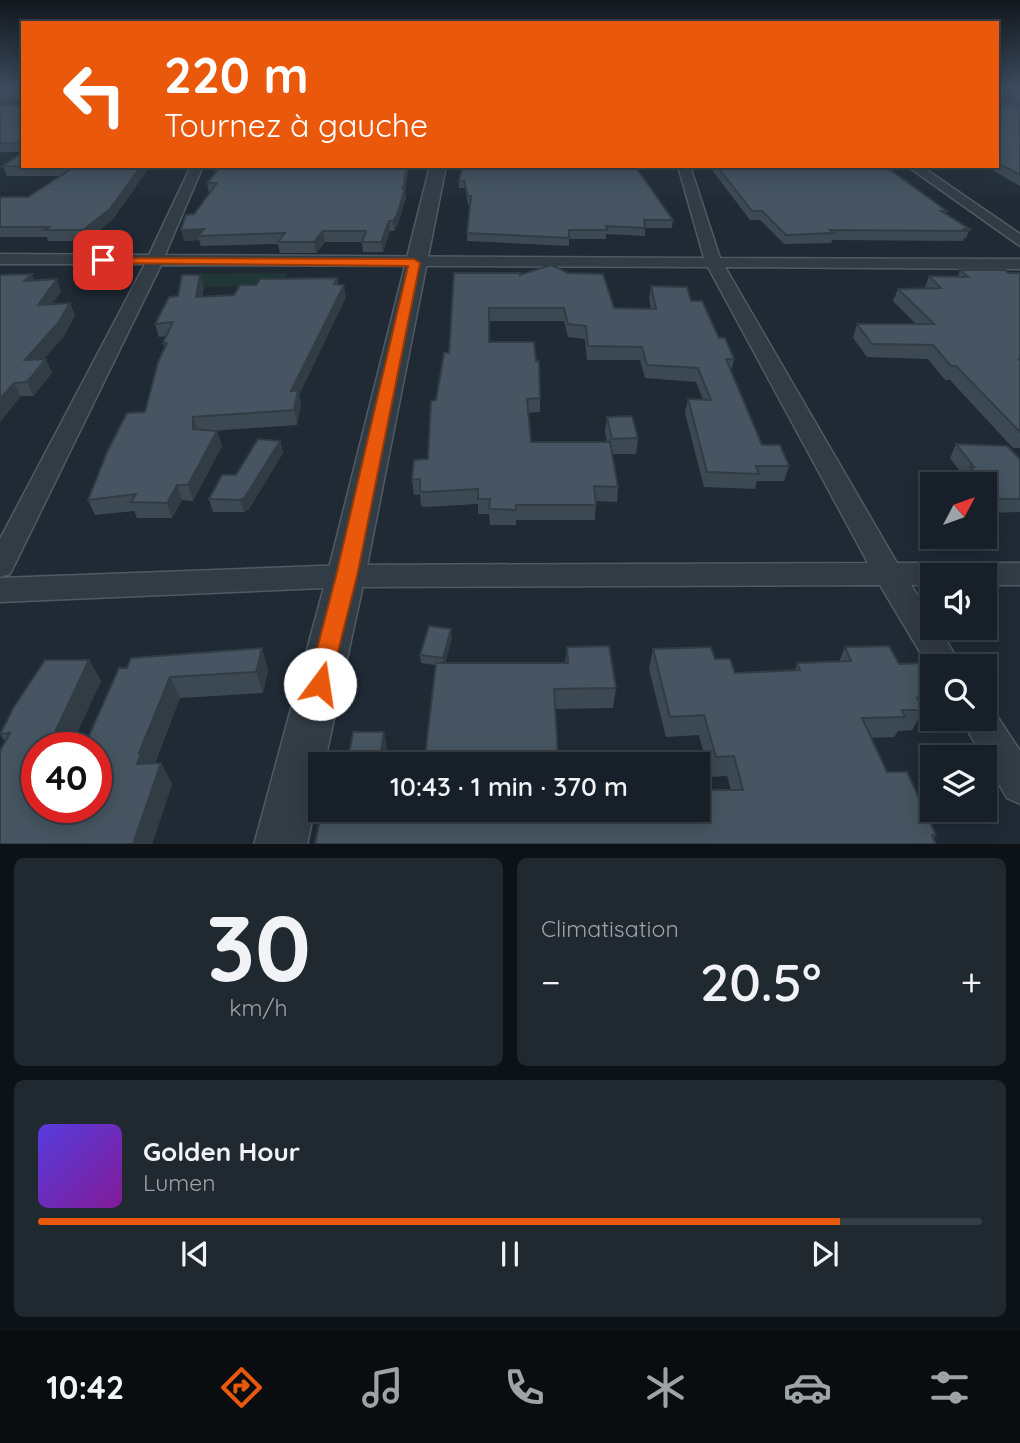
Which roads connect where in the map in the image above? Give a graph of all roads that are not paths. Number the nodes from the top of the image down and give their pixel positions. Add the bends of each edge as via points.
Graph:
1 (196, 168) edge
2 (438, 168) edge
3 (685, 168) edge
4 (916, 168) edge
5 (996, 223) junction
6 (1020, 223) edge
7 (1020, 241) edge
8 (0, 259) edge
9 (155, 260) junction
10 (713, 261) junction
11 (414, 263) junction
12 (1020, 264) edge
13 (0, 566) edge
14 (888, 575) junction
15 (1020, 575) edge
16 (346, 576) junction
17 (0, 590) edge
18 (938, 654) edge
19 (986, 731) edge
20 (1020, 785) edge
21 (280, 844) edge

1 - 9 street
2 - 11 street
3 - 10 street
4 - 5 street
5 - 6 street
5 - 7 street
8 - 9 street
9 - 11 street
9 - 13 street
10 - 11 street
10 - 12 street
10 - 14 street
11 - 16 street
14 - 15 street
14 - 16 street
14 - 18 street
16 - 17 street
16 - 21 street
19 - 20 street

